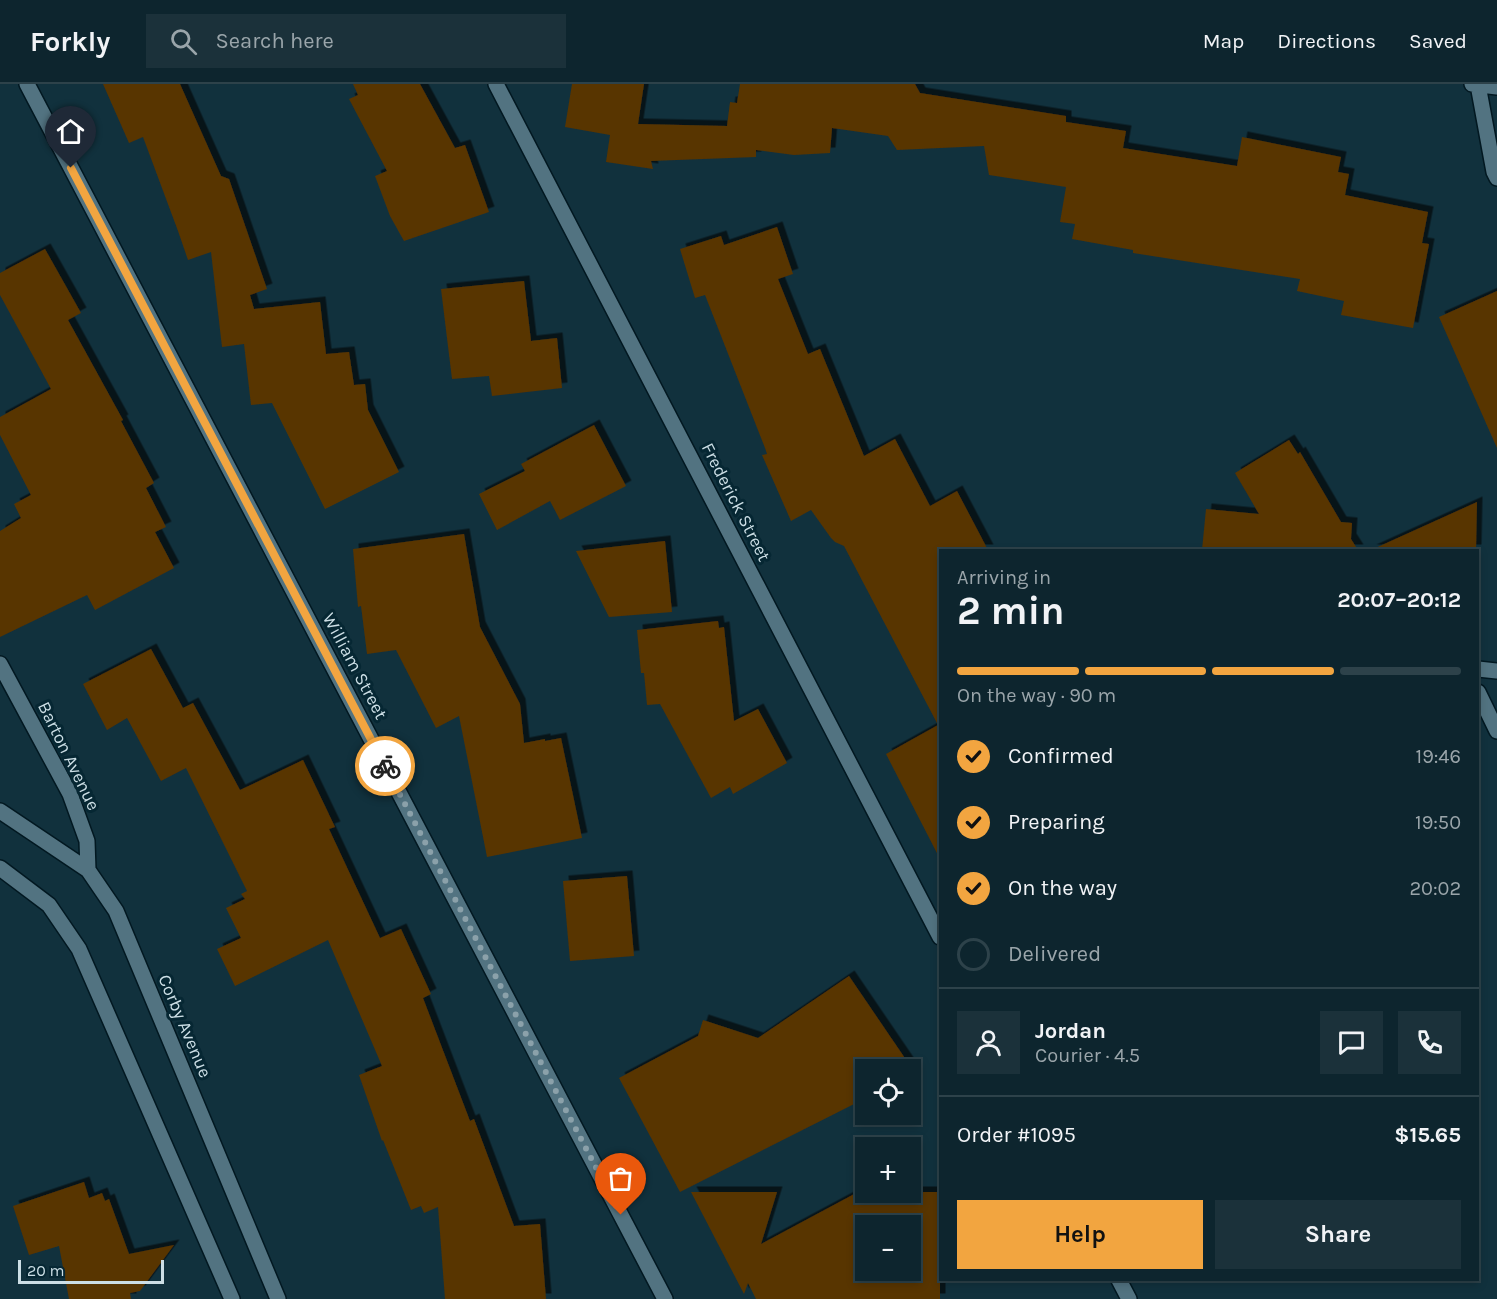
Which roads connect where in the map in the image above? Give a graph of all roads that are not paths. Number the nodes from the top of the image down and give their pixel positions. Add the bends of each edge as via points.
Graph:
1 (27, 84) edge
2 (496, 84) edge
3 (1475, 84) edge
4 (1497, 87) edge
5 (1497, 178) edge
6 (0, 664) edge
7 (1479, 669) edge
8 (1497, 671) edge
9 (1479, 694) edge
10 (1497, 731) edge
11 (0, 811) edge
12 (0, 868) edge
13 (88, 870) junction
14 (939, 935) edge
15 (1120, 1281) edge
16 (232, 1299) edge
17 (278, 1299) edge
18 (665, 1299) edge
19 (1129, 1299) edge

1 - 18 street, William Street
2 - 14 street, Frederick Street
3 - 4 street
3 - 5 street
6 - 13 street, Barton Avenue via 70,794 87,841
7 - 8 street
9 - 10 street
11 - 13 street, Corby Avenue
12 - 16 street via 49,905 79,949
13 - 17 street, Corby Avenue via 116,911
15 - 19 street

